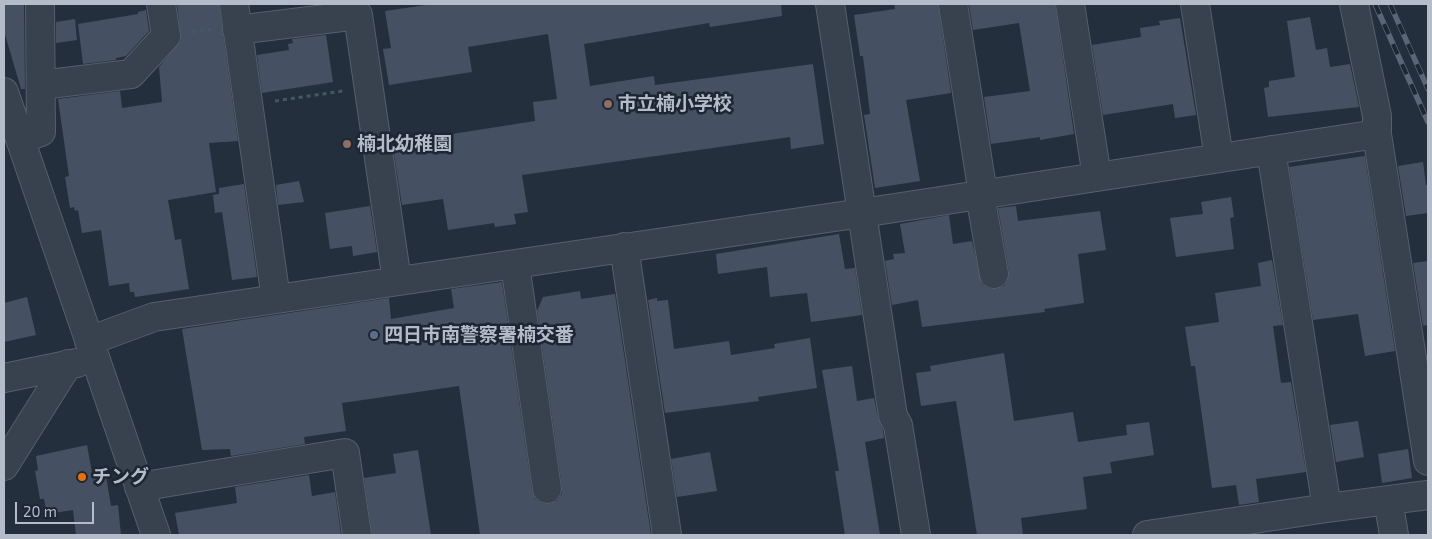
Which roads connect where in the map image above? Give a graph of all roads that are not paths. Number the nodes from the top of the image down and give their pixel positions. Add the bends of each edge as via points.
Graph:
1 (40, 4) edge
2 (161, 4) edge
3 (830, 4) edge
4 (953, 4) edge
5 (1070, 4) edge
6 (1195, 4) edge
7 (1354, 4) edge
8 (236, 20) edge
9 (41, 85) junction
10 (4, 92) edge
11 (1377, 134) junction
12 (15, 146) edge
13 (1271, 150) junction
14 (1219, 158) junction
15 (1097, 177) junction
16 (982, 194) junction
17 (862, 213) junction
18 (624, 248) junction
19 (515, 264) junction
20 (994, 274) dead end
21 (397, 281) junction
22 (276, 299) junction
23 (92, 351) junction
24 (68, 364) junction
25 (4, 378) edge
26 (1428, 461) edge
27 (4, 466) edge
28 (140, 487) junction
29 (547, 489) dead end
30 (1428, 495) edge
31 (1388, 500) junction
32 (1327, 508) junction
33 (156, 535) edge
34 (357, 535) edge
35 (667, 535) edge
36 (916, 535) edge
37 (1150, 535) edge
38 (1394, 535) edge

1 - 9 street
2 - 9 street via 166,36 131,74
3 - 17 street
4 - 16 street
5 - 15 street
6 - 14 street
7 - 11 street via 1377,116
8 - 21 street via 358,15
8 - 22 street
9 - 12 street via 41,132
10 - 12 street
11 - 13 street
11 - 26 street
12 - 23 street
13 - 14 street
13 - 32 street
14 - 15 street
15 - 16 street
16 - 17 street
16 - 20 street
17 - 18 street
17 - 36 street via 892,416 898,425
18 - 19 street
18 - 35 street
19 - 21 street
19 - 29 street
21 - 22 street
22 - 23 street via 154,316
23 - 24 street
23 - 28 street
24 - 25 street
24 - 27 street
28 - 33 street
28 - 34 street via 345,454
30 - 31 street
31 - 32 street
31 - 38 street
32 - 37 street

